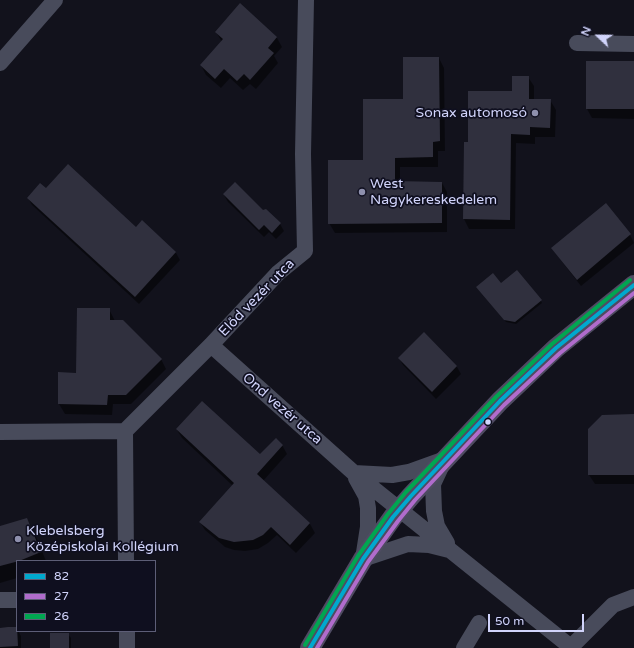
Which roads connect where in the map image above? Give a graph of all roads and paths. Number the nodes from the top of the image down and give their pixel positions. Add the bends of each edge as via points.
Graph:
1 (55, 0) edge
2 (306, 0) edge
3 (577, 43) dead end
4 (634, 44) edge
5 (0, 63) edge
6 (634, 285) edge
7 (211, 345) junction
8 (125, 431) junction
9 (0, 432) edge
10 (445, 459) junction
11 (354, 473) junction
12 (400, 509) junction
13 (452, 551) junction
14 (363, 559) junction
15 (126, 560) edge
16 (634, 597) edge
17 (0, 600) edge
18 (16, 600) edge
19 (478, 624) dead end
20 (127, 632) edge
21 (572, 647) edge
22 (127, 648) edge
23 (310, 648) edge
24 (464, 648) edge

1 - 5 street
2 - 7 street, Előd vezér utca via 303,154 305,251 278,273
3 - 4 street
6 - 10 main road via 556,348 500,401
7 - 8 street, Előd vezér utca
7 - 11 street, Ond vezér utca
8 - 9 street
8 - 15 street
10 - 11 street via 409,472 392,475
10 - 12 main road
10 - 13 street via 433,484 434,511 437,526
11 - 12 street, Ond vezér utca
11 - 14 street, Ond vezér utca via 366,496 368,508
12 - 13 street, Ond vezér utca
12 - 14 main road
13 - 14 street via 429,545 408,544
13 - 21 street, Ond vezér utca
14 - 23 main road
16 - 21 street via 613,605
17 - 18 street
19 - 24 street
20 - 22 street

